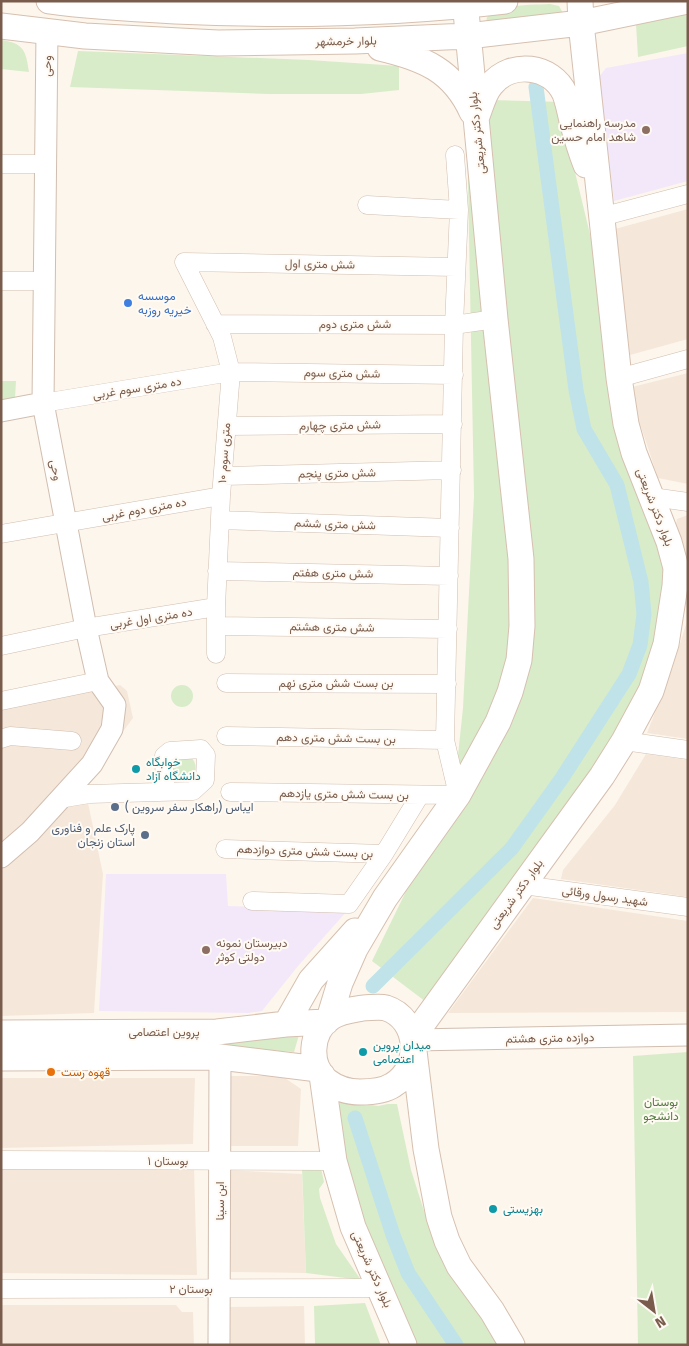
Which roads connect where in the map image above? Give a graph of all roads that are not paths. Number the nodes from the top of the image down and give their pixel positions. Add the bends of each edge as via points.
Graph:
1 (50, 1) edge
2 (505, 1) edge
3 (688, 1) edge
4 (102, 4) edge
5 (465, 4) edge
6 (580, 12) edge
7 (1, 26) edge
8 (47, 32) junction
9 (468, 36) junction
10 (355, 42) junction
11 (476, 119) junction
12 (455, 155) dead end
13 (1, 164) edge
14 (46, 164) junction
15 (688, 194) edge
16 (367, 205) dead end
17 (600, 206) junction
18 (459, 210) junction
19 (184, 262) joint
20 (456, 267) junction
21 (1, 281) edge
22 (44, 281) junction
23 (495, 319) junction
24 (215, 324) junction
25 (454, 325) junction
26 (688, 360) edge
27 (230, 372) junction
28 (454, 375) junction
29 (619, 378) junction
30 (43, 403) junction
31 (1, 411) edge
32 (452, 424) junction
33 (226, 426) junction
34 (452, 470) junction
35 (223, 476) junction
36 (221, 496) junction
37 (652, 496) junction
38 (687, 502) edge
39 (220, 520) junction
40 (66, 522) junction
41 (450, 528) junction
42 (1, 534) edge
43 (218, 571) junction
44 (449, 576) junction
45 (681, 587) edge
46 (216, 607) junction
47 (216, 626) junction
48 (86, 628) junction
49 (448, 629) junction
50 (1, 646) edge
51 (216, 654) dead end
52 (98, 681) junction
53 (226, 683) dead end
54 (447, 684) junction
55 (1, 701) edge
56 (226, 736) dead end
57 (1, 739) edge
58 (445, 740) junction
59 (72, 741) dead end
60 (624, 741) junction
61 (688, 750) edge
62 (165, 792) dead end
63 (230, 792) dead end
64 (420, 795) junction
65 (458, 795) junction
66 (59, 799) junction
67 (225, 849) dead end
68 (384, 854) junction
69 (1, 857) edge
70 (523, 885) junction
71 (385, 898) junction
72 (252, 901) dead end
73 (688, 907) edge
74 (328, 1020) junction
75 (286, 1024) junction
76 (1, 1033) edge
77 (688, 1035) edge
78 (413, 1043) junction
79 (220, 1056) junction
80 (1, 1058) edge
81 (320, 1072) junction
82 (1, 1160) edge
83 (220, 1161) junction
84 (334, 1161) junction
85 (381, 1288) junction
86 (1, 1289) edge
87 (219, 1289) junction
88 (219, 1345) edge
89 (404, 1345) edge
90 (512, 1345) edge

1 - 4 main road
2 - 5 main road
3 - 6 main road, بلوار خرمشهر
4 - 5 main road via 219,13 307,15
5 - 9 main road, بلوار دکتر شریعتی
6 - 9 main road, بلوار خرمشهر
6 - 17 main road, بلوار دکتر شریعتی
7 - 8 main road, بلوار خرمشهر
8 - 10 main road, بلوار خرمشهر via 218,43
8 - 14 street, وحی
9 - 10 main road, بلوار خرمشهر
9 - 11 main road, بلوار دکتر شریعتی
10 - 11 main road via 418,58 449,77
11 - 17 main road via 488,89 504,74 517,69 546,73 565,94 578,145
11 - 23 main road, بلوار دکتر شریعتی
12 - 18 street
13 - 14 street
14 - 22 street, وحی
15 - 17 street
16 - 18 street
17 - 29 main road, بلوار دکتر شریعتی
18 - 20 street
19 - 20 street, شش متری اول
19 - 24 street, ۱۰ متری سوم
20 - 25 street
21 - 22 street
22 - 30 street, وحی
23 - 25 street, شش متری دوم
23 - 65 main road, بلوار دکتر شریعتی via 522,559 522,626 519,660 510,692 498,722
24 - 25 street, شش متری دوم
24 - 27 street, ۱۰ متری سوم via 222,337
25 - 28 street
26 - 29 street
27 - 28 street, شش متری سوم
27 - 30 street, ده متری سوم غربی
27 - 33 street, ۱۰ متری سوم
28 - 32 street
29 - 37 main road, بلوار دکتر شریعتی via 634,453
30 - 31 street
30 - 40 street, وحی
32 - 33 street, شش متری چهارم
32 - 34 street
33 - 35 street, ۱۰ متری سوم
34 - 35 street, شش متری پنجم
34 - 41 street
35 - 36 street, ۱۰ متری سوم
36 - 39 street, ۱۰ متری سوم
36 - 40 street, ده متری دوم غربی
37 - 38 street
37 - 45 main road, بلوار دکتر شریعتی via 670,542
39 - 41 street, شش متری ششم
39 - 43 street, ۱۰ متری سوم
40 - 42 street, ده متری دوم غربی
40 - 48 street, وحی
41 - 44 street
43 - 44 street, شش متری هفتم
43 - 46 street, ۱۰ متری سوم
44 - 49 street
45 - 60 main road, بلوار دکتر شریعتی via 654,684
46 - 47 street, ۱۰ متری سوم
46 - 48 street, ده متری اول غربی
47 - 49 street, شش متری هشتم
47 - 51 street, ۱۰ متری سوم
48 - 50 street, ده متری اول غربی
48 - 52 street, وحی
49 - 54 street
52 - 55 street
52 - 66 street, وحی via 115,705 112,729 92,764
53 - 54 street, بن بست شش متری نهم
54 - 58 street
56 - 58 street, بن بست شش متری دهم
57 - 59 street via 10,736
58 - 65 street
60 - 61 street
60 - 70 main road, بلوار دکتر شریعتی
62 - 66 street via 89,794
63 - 64 street, بن بست شش متری یازدهم
64 - 65 street, بن بست شش متری یازدهم
64 - 68 street
65 - 71 main road, بلوار دکتر شریعتی
66 - 69 street, وحی via 30,832
67 - 68 street, بن بست شش متری دوازدهم
68 - 72 street via 349,904
70 - 73 street, شهید رسول ورقائی
70 - 78 main road, بلوار دکتر شریعتی
71 - 74 main road, بلوار دکتر شریعتی via 355,949
71 - 75 main road via 311,980
74 - 75 main road, پروین اعتصامی
74 - 78 main road via 341,1012 385,1008 407,1025
74 - 81 main road via 314,1042 314,1056
75 - 76 main road, پروین اعتصامی via 217,1032
77 - 78 street, دوازده متری هشتم
78 - 81 main road via 411,1065 404,1076 380,1090 359,1092 338,1088
78 - 90 main road via 426,1149 439,1217 459,1266
79 - 80 main road, پروین اعتصامی
79 - 81 main road, پروین اعتصامی
79 - 83 street, ابن سینا
81 - 84 main road, بلوار دکتر شریعتی
82 - 83 street, بوستان ۱
83 - 84 street, بوستان ۱
83 - 87 street, ابن سینا
84 - 85 main road, بلوار دکتر شریعتی via 353,1227
85 - 87 street, بوستان ۲
85 - 89 main road, بلوار دکتر شریعتی
86 - 87 street, بوستان ۲
87 - 88 street, ابن سینا

